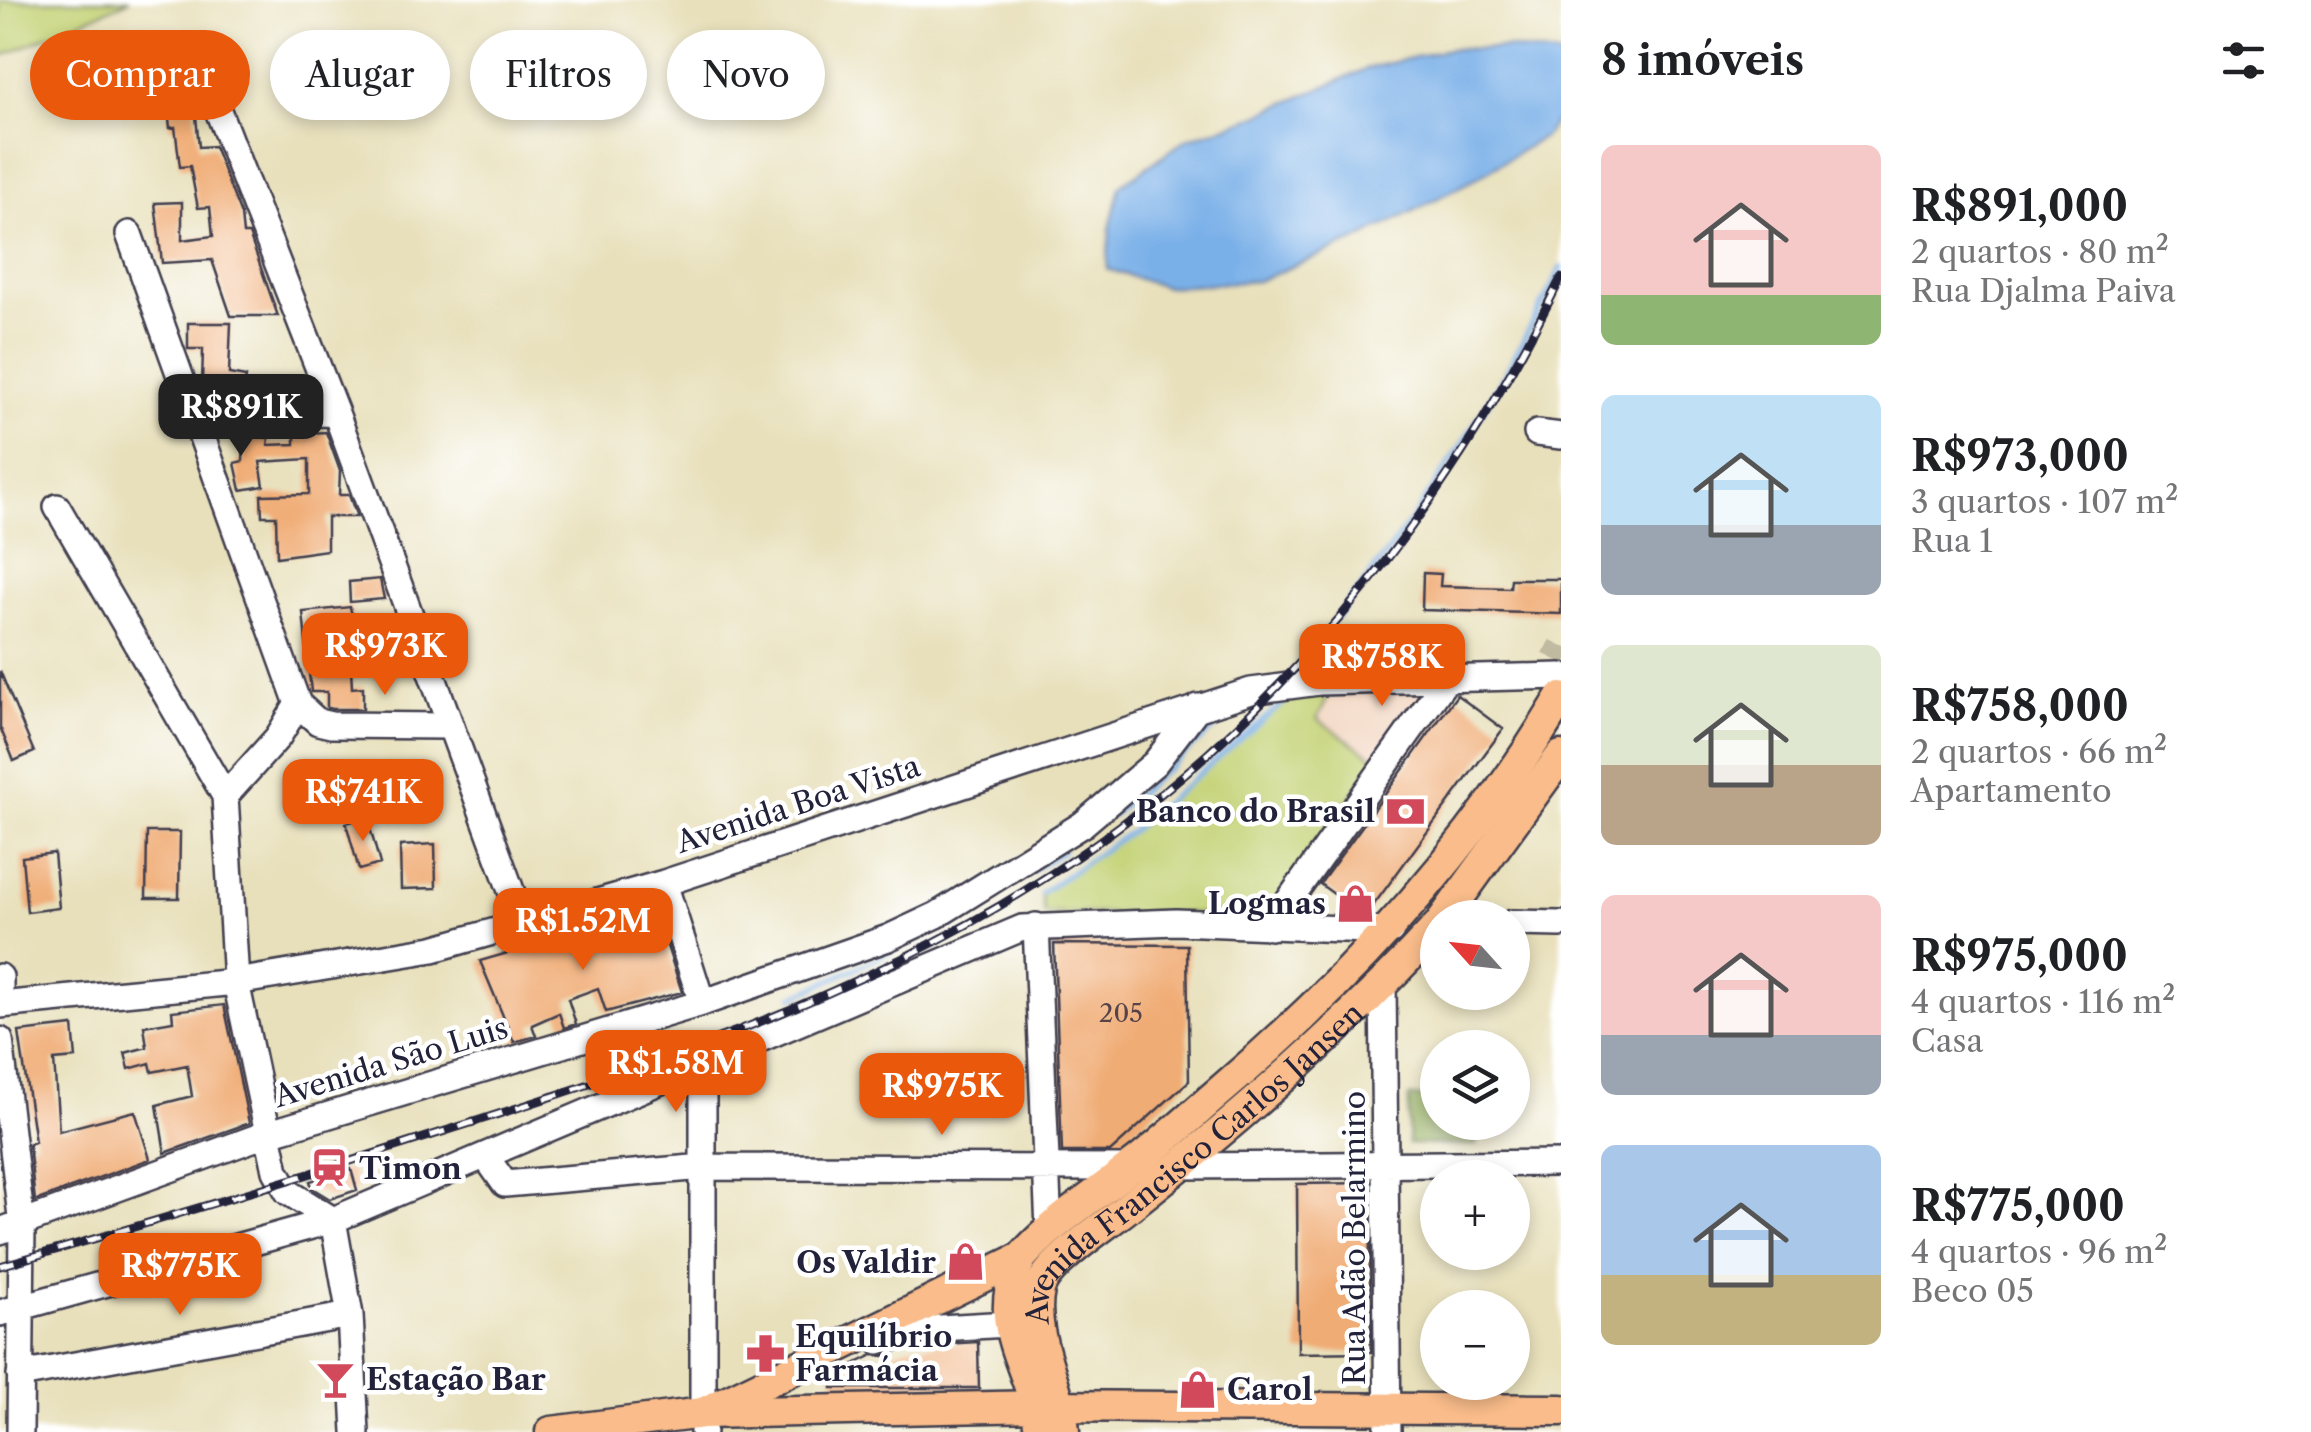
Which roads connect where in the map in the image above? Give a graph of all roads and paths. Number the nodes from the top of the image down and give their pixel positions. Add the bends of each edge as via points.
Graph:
1 (222, 120) edge
2 (128, 234) dead end
3 (336, 413) junction
4 (196, 414) junction
5 (57, 507) dead end
6 (1558, 677) edge
7 (1446, 680) junction
8 (298, 704) junction
9 (1198, 707) junction
10 (447, 726) junction
11 (1561, 756) edge
12 (225, 796) junction
13 (664, 884) junction
14 (1457, 900) edge
15 (1530, 923) edge
16 (1561, 924) edge
17 (524, 926) junction
18 (1036, 926) junction
19 (1270, 926) junction
20 (1391, 931) junction
21 (1420, 945) edge
22 (0, 977) edge
23 (236, 982) junction
24 (1383, 983) junction
25 (0, 994) edge
26 (702, 1004) junction
27 (0, 1005) edge
28 (0, 1040) edge
29 (703, 1062) junction
30 (5, 1110) edge
31 (266, 1134) junction
32 (486, 1157) junction
33 (1561, 1163) edge
34 (1043, 1166) junction
35 (704, 1167) junction
36 (1388, 1167) junction
37 (1159, 1171) junction
38 (333, 1220) junction
39 (11, 1228) edge
40 (1049, 1230) junction
41 (1021, 1258) junction
42 (10, 1310) edge
43 (350, 1315) junction
44 (1008, 1324) junction
45 (20, 1375) junction
46 (792, 1376) junction
47 (1561, 1410) edge
48 (798, 1413) junction
49 (1051, 1419) edge
50 (1388, 1420) edge
51 (703, 1422) edge
52 (20, 1432) edge
53 (356, 1432) edge
54 (551, 1432) edge

1 - 3 street
2 - 4 street
3 - 4 street
3 - 10 street
4 - 8 street
5 - 12 street
6 - 7 street, Avenida Boa Vista
6 - 20 main road, Avenida Francisco Carlos Jansen via 1527,755
7 - 9 street, Avenida Boa Vista via 1282,685
7 - 19 street
8 - 10 street via 318,722
8 - 12 street via 278,738
9 - 13 street, Avenida Boa Vista
9 - 26 street, Avenida São Luis via 1130,788 1008,872 888,938
10 - 17 street
11 - 14 main road
12 - 23 street
13 - 17 street, Avenida Boa Vista
13 - 26 street
15 - 16 street
17 - 23 street, Avenida Boa Vista via 391,959
18 - 19 street
18 - 29 street
18 - 34 street
19 - 20 street
20 - 37 main road, Avenida Francisco Carlos Jansen via 1303,1019 1226,1071
21 - 24 main road, Avenida Francisco Carlos Jansen
22 - 25 street
23 - 27 street, Avenida Boa Vista
23 - 31 street
24 - 36 street, Rua Adão Belarmino
24 - 37 main road, Avenida Francisco Carlos Jansen via 1333,1036
26 - 31 street, Avenida São Luis
28 - 30 street
29 - 32 street
29 - 35 street
30 - 39 street
31 - 38 street via 280,1184
31 - 39 street, Avenida São Luis
32 - 35 street via 505,1184
32 - 38 street
33 - 36 street
34 - 35 street
34 - 37 street
34 - 40 street
35 - 51 street
36 - 37 street
36 - 50 street, Rua Adão Belarmino
37 - 40 main road, Avenida Francisco Carlos Jansen
37 - 49 main road, Avenida Francisco Carlos Jansen via 1042,1282 1038,1318
38 - 42 street
38 - 43 street
39 - 42 street
40 - 41 main road, Avenida Francisco Carlos Jansen
41 - 44 main road, Avenida Francisco Carlos Jansen via 1011,1278
41 - 46 main road, Avenida Francisco Carlos Jansen
42 - 45 street
43 - 45 street
43 - 53 street
44 - 46 street via 906,1330
44 - 49 main road
45 - 52 street
46 - 48 street
46 - 51 main road, Avenida Francisco Carlos Jansen
47 - 50 main road
48 - 49 main road
48 - 51 main road
49 - 50 main road
51 - 54 main road

